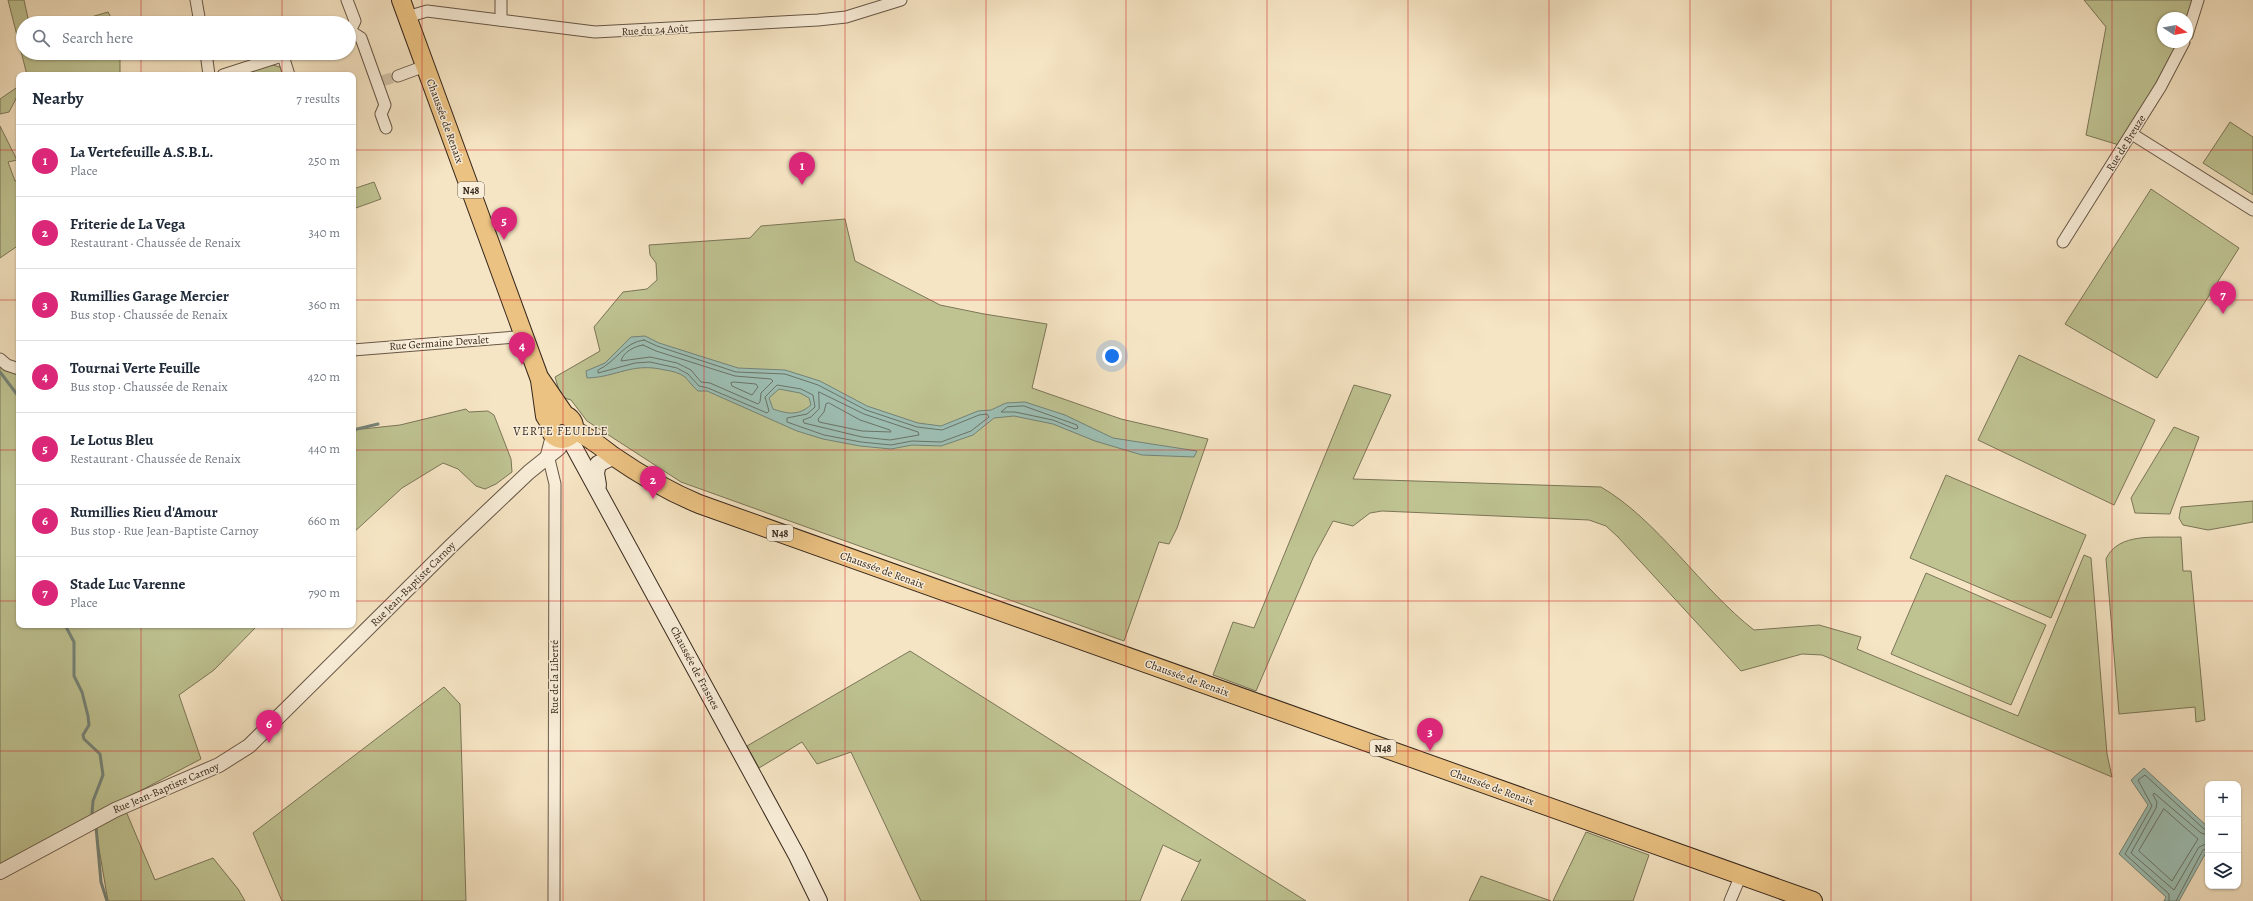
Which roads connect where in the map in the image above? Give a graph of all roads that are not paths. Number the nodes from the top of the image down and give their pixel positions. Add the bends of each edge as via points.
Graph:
1 (196, 0) edge
2 (347, 0) edge
3 (501, 0) edge
4 (901, 0) edge
5 (2198, 0) edge
6 (873, 4) edge
7 (404, 8) edge
8 (199, 16) edge
9 (353, 16) edge
10 (2193, 16) edge
11 (501, 20) junction
12 (356, 35) edge
13 (2181, 48) edge
14 (207, 60) edge
15 (269, 60) edge
16 (288, 60) edge
17 (425, 66) junction
18 (209, 72) edge
19 (232, 72) edge
20 (289, 72) edge
21 (398, 76) tunnel mouth
22 (386, 128) dead end
23 (2132, 134) junction
24 (2253, 210) edge
25 (2063, 242) dead end
26 (524, 334) junction
27 (356, 350) edge
28 (0, 359) edge
29 (16, 368) edge
30 (562, 430) junction
31 (548, 455) junction
32 (614, 456) junction
33 (599, 491) junction
34 (0, 872) edge
35 (1741, 875) junction
36 (554, 901) edge
37 (819, 901) edge
38 (1730, 901) edge
39 (1813, 901) edge

1 - 8 street
2 - 9 street
3 - 11 street
4 - 6 street, Rue du 24 Août
5 - 10 street
6 - 11 street, Rue du 24 Août via 846,17 818,20 595,32
7 - 11 street, Rue du 24 Août
7 - 17 main road, Chaussée de Renaix / N48
12 - 22 street via 361,38 380,82 385,105 381,114
13 - 23 street, Rue de Breuze
14 - 18 street
15 - 19 street
16 - 20 street
17 - 21 street
17 - 26 main road, Chaussée de Renaix / N48
23 - 24 street
23 - 25 street, Rue de Breuze
26 - 27 street, Rue Germaine Devalet via 515,337
26 - 30 main road, Chaussée de Renaix / N48
28 - 29 street
30 - 31 street
30 - 32 main road, Chaussée de Renaix / N48 via 590,438
30 - 33 main road, Chaussée de Frasnes
31 - 34 street, Rue Jean-Baptiste Carnoy via 450,547 249,746 220,766 115,810
31 - 36 street, Rue de la Liberté via 555,484
32 - 33 main road via 601,461 596,469
32 - 35 main road, Chaussée de Renaix / N48 via 672,491 700,504
33 - 37 main road, Chaussée de Frasnes
35 - 38 street
35 - 39 main road, Chaussée de Renaix / N48

